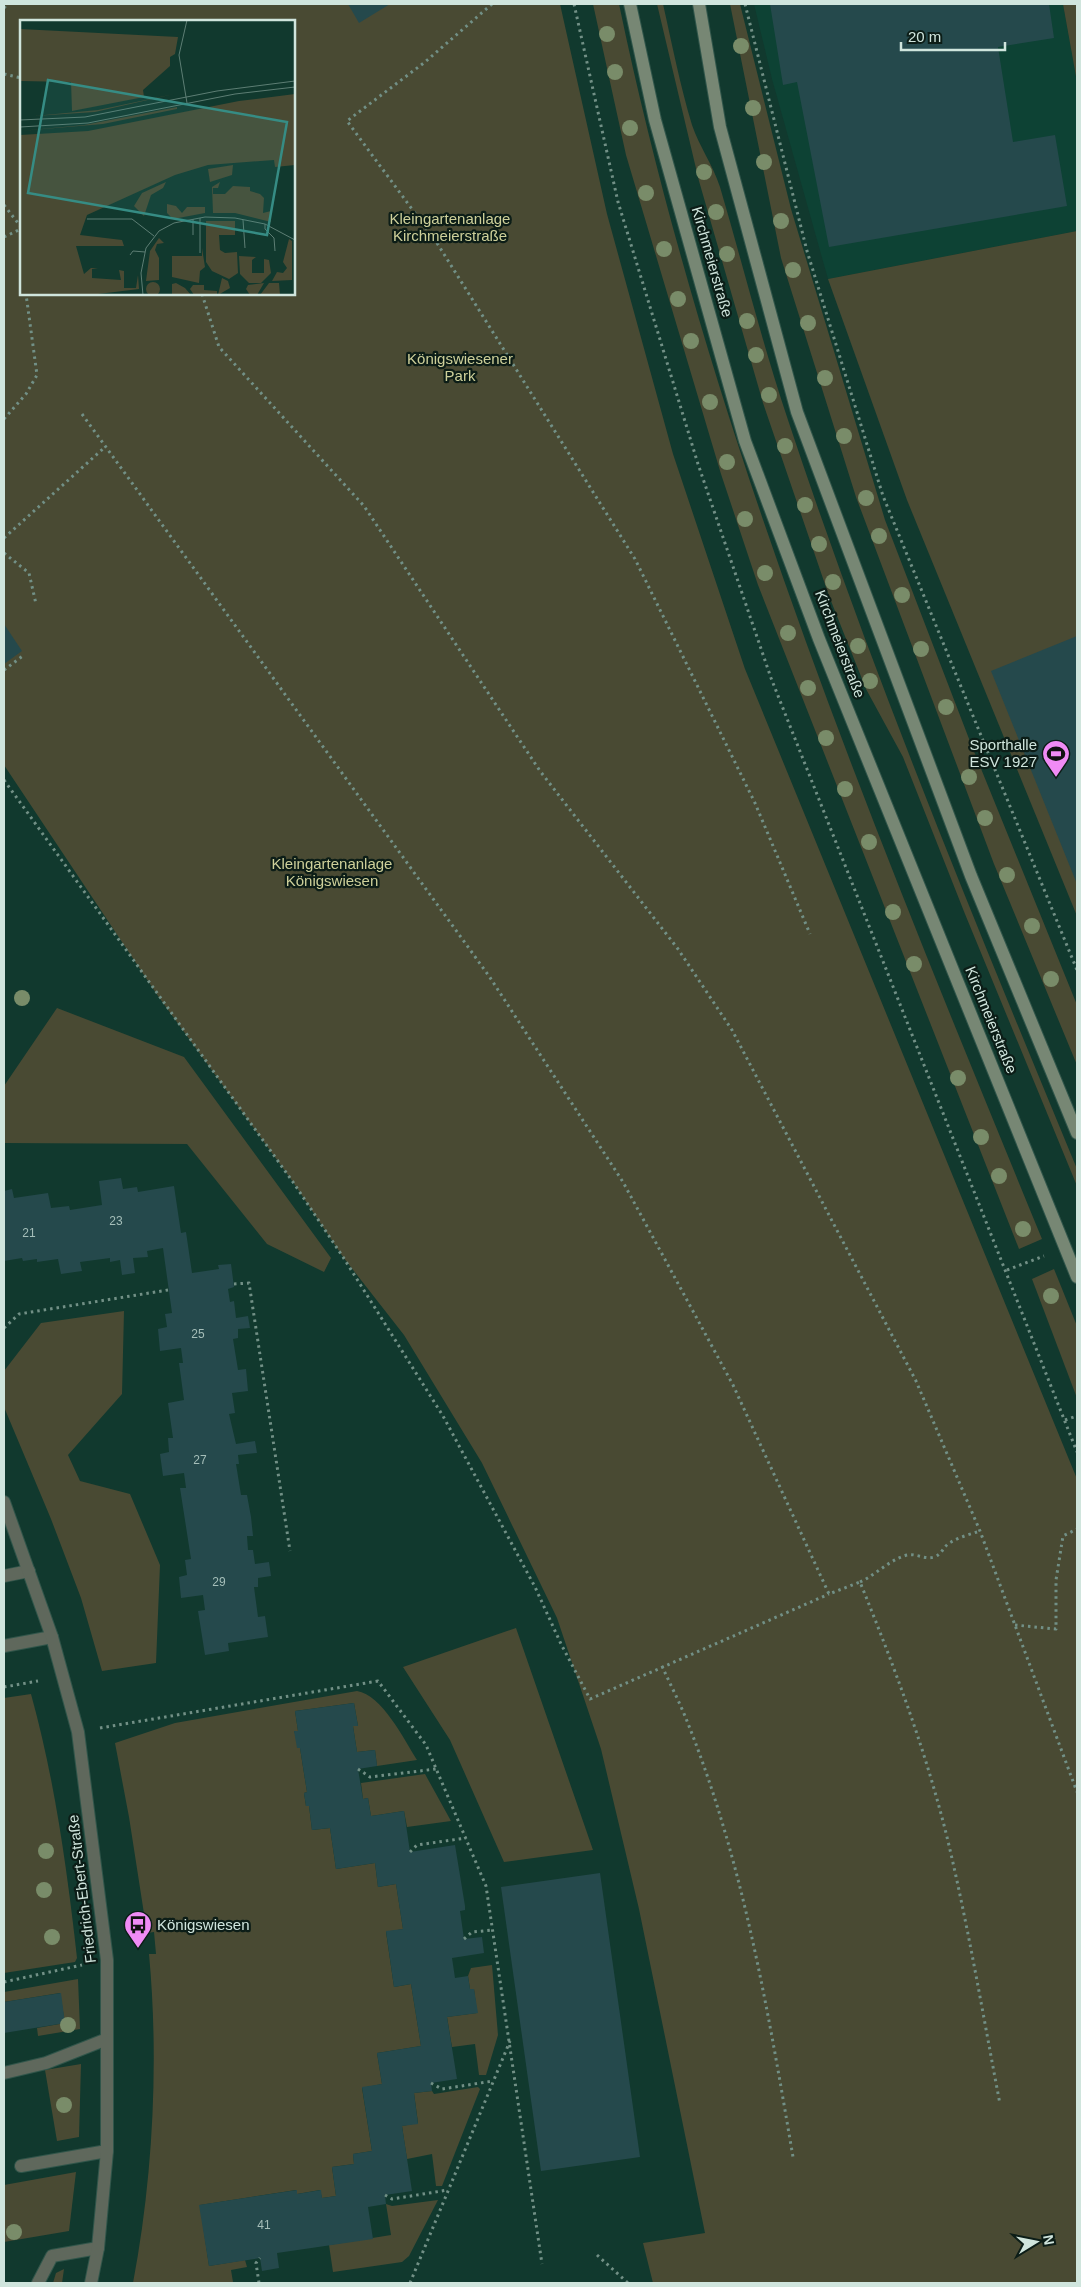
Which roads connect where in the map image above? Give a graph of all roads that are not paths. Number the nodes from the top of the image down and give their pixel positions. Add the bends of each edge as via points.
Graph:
1 (630, 4) edge
2 (700, 4) edge
3 (1077, 1133) edge
4 (1077, 1277) edge
5 (4, 1502) edge
6 (30, 1571) junction
7 (4, 1576) edge
8 (52, 1637) junction
9 (4, 1646) edge
10 (107, 2039) junction
11 (4, 2073) edge
12 (107, 2151) junction
13 (21, 2166) dead end
14 (98, 2248) junction
15 (38, 2283) edge
16 (91, 2283) edge

1 - 4 main road, Kirchmeierstraße via 655,120 746,441 820,639
2 - 3 main road via 720,127 800,421 971,876
5 - 6 street, Friedrich-Ebert-Straße
6 - 7 street
6 - 8 street, Friedrich-Ebert-Straße
8 - 9 street
8 - 10 street, Friedrich-Ebert-Straße via 78,1732 107,1960
10 - 11 street via 46,2063
10 - 12 street, Friedrich-Ebert-Straße
12 - 13 street
12 - 14 street, Friedrich-Ebert-Straße
14 - 15 street via 52,2256
14 - 16 street, Friedrich-Ebert-Straße

